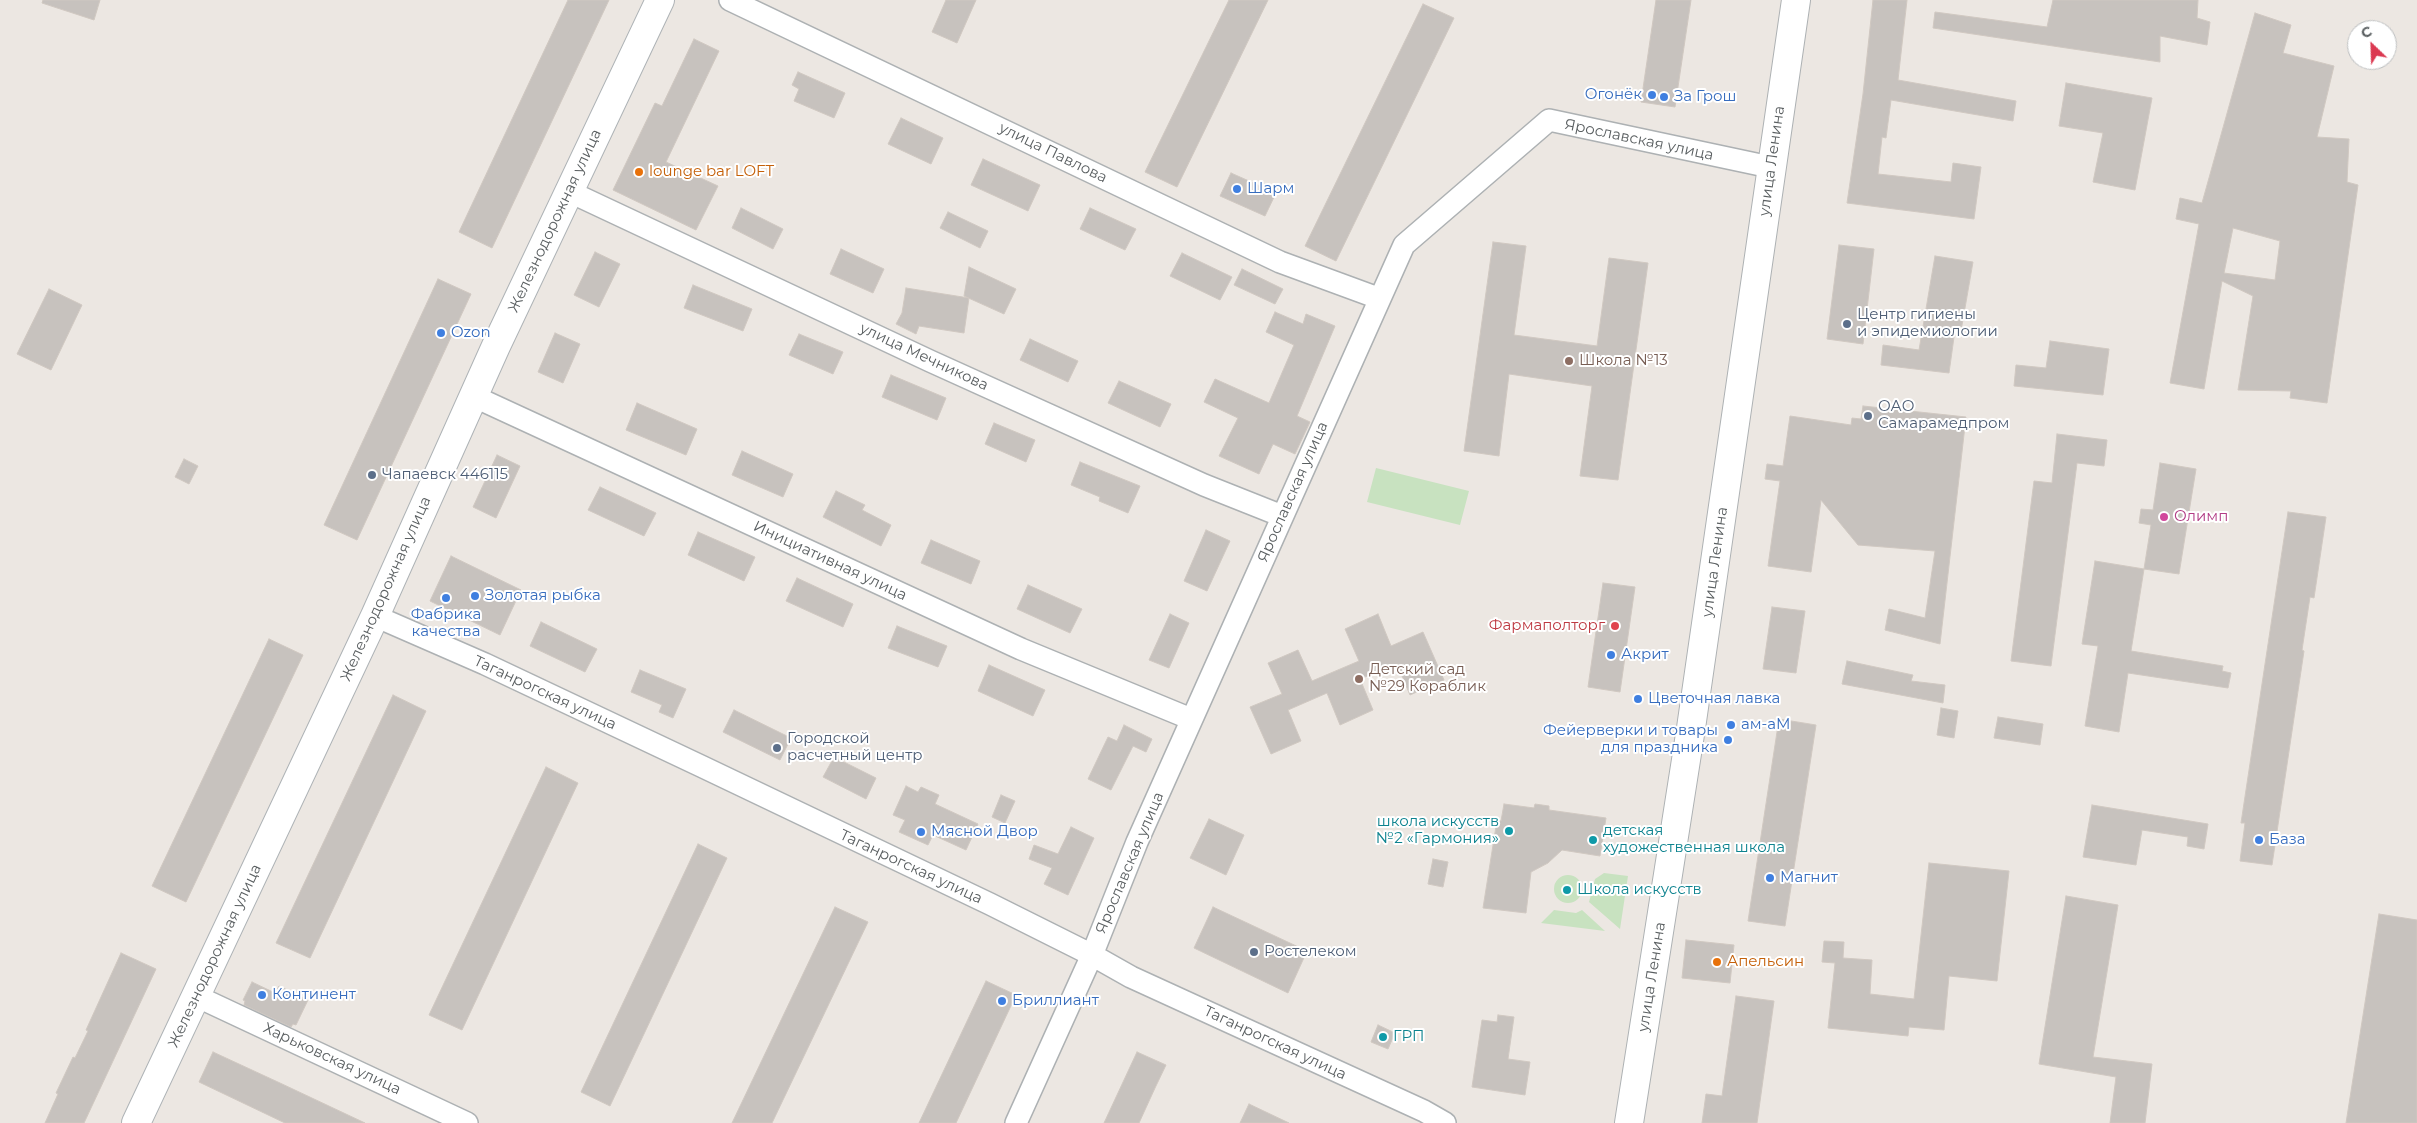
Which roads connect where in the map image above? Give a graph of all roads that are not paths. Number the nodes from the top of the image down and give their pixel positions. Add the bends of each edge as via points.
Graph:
1 (660, 0) edge
2 (730, 0) edge
3 (1796, 0) edge
4 (1770, 167) junction
5 (568, 191) junction
6 (1378, 298) junction
7 (472, 396) junction
8 (1282, 516) junction
9 (374, 616) junction
10 (1191, 719) junction
11 (1092, 955) junction
12 (196, 996) junction
13 (136, 1123) edge
14 (467, 1123) edge
15 (1016, 1123) edge
16 (1444, 1123) edge
17 (1629, 1123) edge

1 - 5 main road, Железнодорожная улица
2 - 6 street, улица Павлова via 1280,262
3 - 4 main road, улица Ленина
4 - 6 street, Ярославская улица via 1549,120 1404,245
4 - 17 main road, улица Ленина via 1739,406
5 - 7 main road, Железнодорожная улица
5 - 8 street, улица Мечникова via 948,369 1204,485
6 - 8 street, Ярославская улица
7 - 9 main road, Железнодорожная улица
7 - 10 street, Инициативная улица via 1020,649
8 - 10 street, Ярославская улица
9 - 11 street, Таганрогская улица via 485,664
9 - 12 main road, Железнодорожная улица
10 - 11 street, Ярославская улица
11 - 15 street, Ярославская улица
11 - 16 street, Таганрогская улица via 1131,977
12 - 13 main road, Железнодорожная улица
12 - 14 street, Харьковская улица

